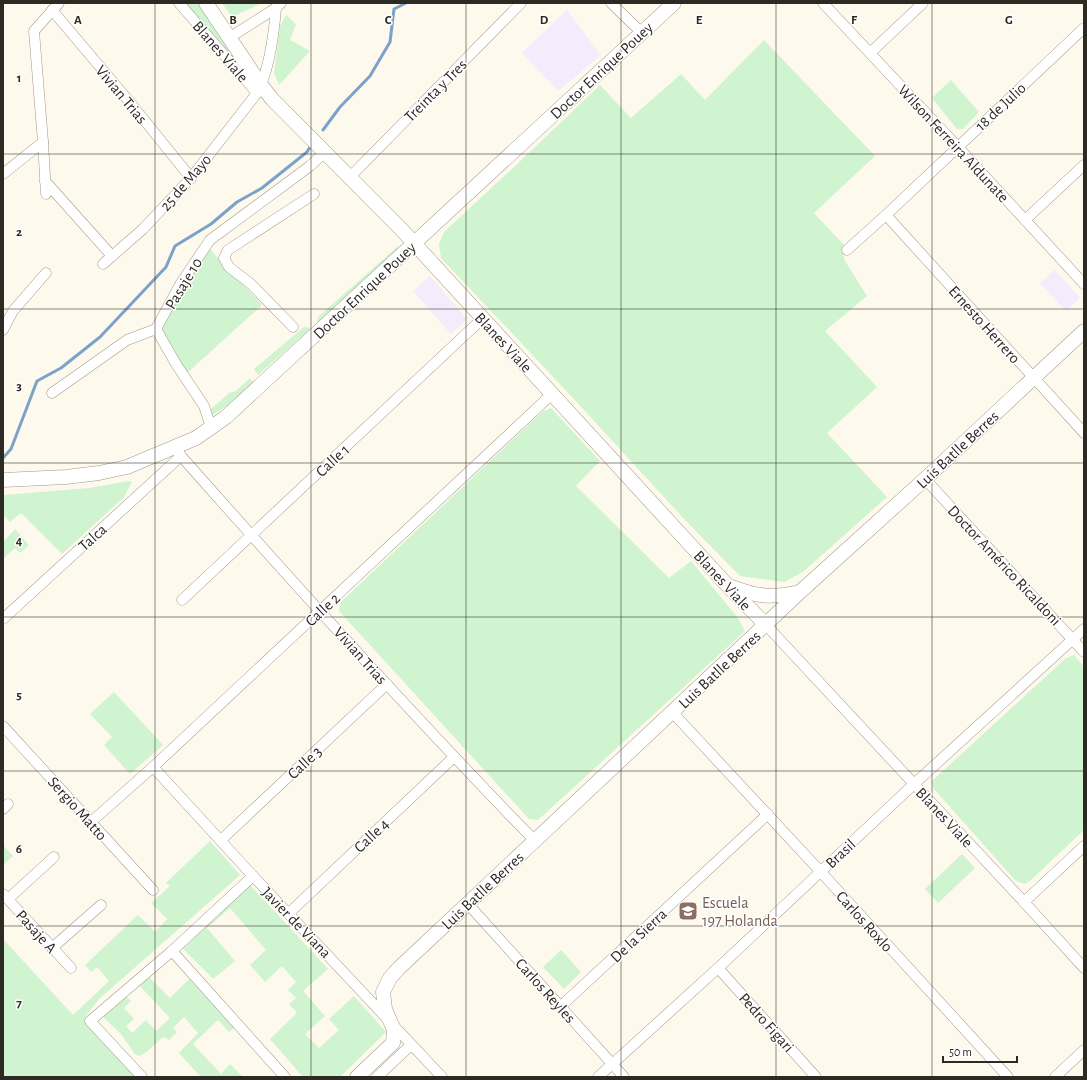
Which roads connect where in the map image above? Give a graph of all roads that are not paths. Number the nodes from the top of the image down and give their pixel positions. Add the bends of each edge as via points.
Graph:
1 (179, 3) edge
2 (206, 3) edge
3 (521, 3) edge
4 (611, 3) edge
5 (674, 3) edge
6 (823, 3) edge
7 (924, 3) edge
8 (55, 6) edge
9 (279, 6) edge
10 (1084, 28) edge
11 (642, 33) junction
12 (229, 38) junction
13 (870, 53) junction
14 (259, 89) junction
15 (43, 142) junction
16 (957, 146) junction
17 (325, 152) junction
18 (1084, 165) edge
19 (310, 166) junction
20 (3, 174) edge
21 (191, 178) junction
22 (349, 178) junction
23 (45, 181) junction
24 (46, 194) dead end
25 (314, 194) dead end
26 (886, 215) junction
27 (1025, 220) junction
28 (414, 244) junction
29 (847, 250) dead end
30 (112, 256) junction
31 (103, 264) dead end
32 (46, 273) dead end
33 (1084, 284) edge
34 (482, 319) junction
35 (293, 327) dead end
36 (156, 329) junction
37 (3, 330) edge
38 (1084, 331) edge
39 (1034, 378) junction
40 (52, 393) dead end
41 (552, 394) junction
42 (211, 428) junction
43 (1084, 433) edge
44 (178, 452) junction
45 (925, 479) junction
46 (3, 480) edge
47 (252, 536) junction
48 (728, 586) junction
49 (800, 592) junction
50 (182, 600) dead end
51 (320, 610) junction
52 (3, 619) edge
53 (766, 625) junction
54 (1084, 630) edge
55 (1073, 640) junction
56 (1084, 652) edge
57 (387, 684) junction
58 (673, 713) junction
59 (3, 726) edge
60 (454, 758) junction
61 (153, 767) junction
62 (914, 784) junction
63 (768, 814) junction
64 (91, 822) junction
65 (221, 840) junction
66 (535, 841) junction
67 (1084, 846) edge
68 (54, 857) dead end
69 (820, 871) junction
70 (253, 876) junction
71 (153, 890) dead end
72 (6, 896) edge
73 (1024, 902) junction
74 (467, 903) junction
75 (100, 905) dead end
76 (289, 913) junction
77 (52, 948) junction
78 (172, 951) junction
79 (71, 968) dead end
80 (718, 968) junction
81 (1084, 968) edge
82 (560, 1006) junction
83 (390, 1021) junction
84 (411, 1045) junction
85 (1084, 1050) edge
86 (612, 1064) junction
87 (142, 1077) edge
88 (286, 1077) edge
89 (357, 1077) edge
90 (377, 1077) edge
91 (442, 1077) edge
92 (598, 1077) edge
93 (624, 1077) edge
94 (816, 1077) edge
95 (1008, 1077) edge
96 (1055, 1077) edge

1 - 14 street, Blanes Viale
2 - 12 street, Blanes Viale
3 - 22 street, Treinta y Tres
4 - 11 street
5 - 11 street, Doctor Enrique Pouey
6 - 13 street, Wilson Ferreira Aldunate
7 - 13 street
8 - 15 street via 34,31
8 - 21 street, Vivian Trias
9 - 12 street
9 - 14 street, 25 de Mayo
10 - 16 street, 18 de Julio
11 - 28 street, Doctor Enrique Pouey
12 - 14 street, Blanes Viale
13 - 16 street, Wilson Ferreira Aldunate
14 - 17 street, Blanes Viale
14 - 21 street, 25 de Mayo
15 - 20 street
15 - 23 street
16 - 26 street, 18 de Julio
16 - 27 street, Wilson Ferreira Aldunate
17 - 19 street, Pasaje 10
17 - 19 street, Pasaje 10
17 - 22 street, Blanes Viale
18 - 27 street
19 - 36 street, Pasaje 10 via 210,240 181,283
21 - 30 street, 25 de Mayo via 143,229
22 - 28 street, Blanes Viale
23 - 24 street
23 - 30 street
25 - 35 street via 228,250 224,258 228,267 251,284
26 - 29 street, 18 de Julio
26 - 39 street, Ernesto Herrero
27 - 33 street, Wilson Ferreira Aldunate
28 - 34 street, Blanes Viale
28 - 42 street, Doctor Enrique Pouey
30 - 31 street, 25 de Mayo
32 - 37 street via 13,311
34 - 41 street, Blanes Viale
34 - 47 street, Calle 1
36 - 40 street via 127,340
36 - 42 street via 204,406
38 - 39 street, Luis Batlle Berres
39 - 43 street, Ernesto Herrero
39 - 45 street, Luis Batlle Berres
41 - 48 street, Blanes Viale
41 - 51 street, Calle 2
42 - 44 street, Doctor Enrique Pouey
44 - 46 street, Doctor Enrique Pouey via 100,473
44 - 47 street, Vivian Trias
44 - 52 street, Talca
45 - 49 street, Luis Batlle Berres
45 - 55 street, Doctor Américo Ricaldoni
47 - 50 street, Calle 1
47 - 51 street, Vivian Trias
48 - 49 street via 749,594 773,597
48 - 53 street, Blanes Viale
49 - 53 street, Luis Batlle Berres
51 - 57 street, Vivian Trias
51 - 61 street, Calle 2
53 - 58 street, Luis Batlle Berres
53 - 62 street, Blanes Viale
54 - 55 street, Brasil
55 - 56 street, Doctor Américo Ricaldoni
55 - 62 street, Brasil
57 - 60 street, Vivian Trias
57 - 65 street, Calle 3
58 - 63 street, Carlos Roxlo
58 - 66 street, Luis Batlle Berres
59 - 64 street, Sergio Matto
60 - 66 street, Vivian Trias
60 - 76 street, Calle 4
61 - 64 street, Calle 2
61 - 65 street, Javier de Viana
62 - 69 street, Brasil
62 - 73 street, Blanes Viale
63 - 69 street, Carlos Roxlo
63 - 82 street, De la Sierra
64 - 71 street, Sergio Matto
65 - 70 street, Javier de Viana
66 - 74 street, Luis Batlle Berres
67 - 73 street
68 - 72 street
69 - 80 street, Brasil
69 - 95 street, Carlos Roxlo
70 - 76 street, Javier de Viana
70 - 78 street
72 - 77 street, Pasaje A
73 - 81 street, Blanes Viale
74 - 82 street, Carlos Reyles
74 - 83 street, Luis Batlle Berres via 399,968 385,985 383,1000
75 - 77 street
76 - 83 street, Javier de Viana
77 - 79 street, Pasaje A
78 - 87 street via 90,1021
78 - 88 street
80 - 86 street, Brasil
80 - 94 street, Pedro Figari
82 - 86 street, Carlos Reyles
83 - 84 street, Javier de Viana
83 - 89 street, Luis Batlle Berres via 394,1030 393,1043
84 - 90 street
84 - 91 street, Javier de Viana
85 - 96 street
86 - 92 street, Brasil
86 - 93 street, Carlos Reyles

